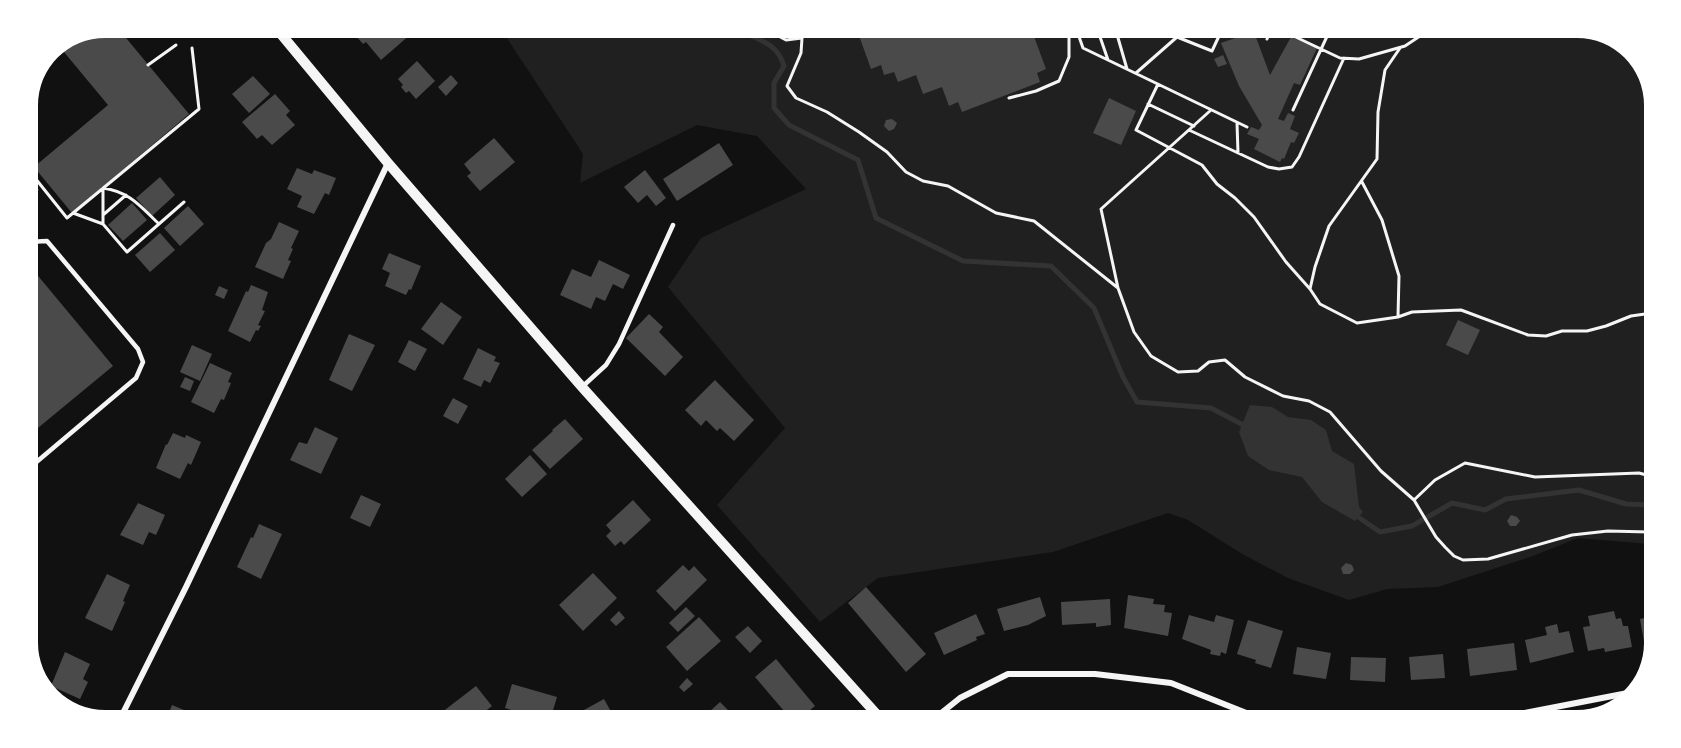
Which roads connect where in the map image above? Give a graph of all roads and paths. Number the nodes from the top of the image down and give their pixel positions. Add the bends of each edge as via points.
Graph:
1 (284, 38) edge
2 (802, 38) edge
3 (1069, 38) edge
4 (1079, 38) edge
5 (1100, 38) edge
6 (1118, 38) edge
7 (1177, 38) edge
8 (1180, 38) edge
9 (1218, 38) edge
10 (1298, 38) edge
11 (1326, 38) edge
12 (1416, 38) edge
13 (176, 45) dead end
14 (192, 48) dead end
15 (1400, 48) junction
16 (1321, 49) junction
17 (1344, 58) junction
18 (1108, 60) junction
19 (148, 65) dead end
20 (1127, 69) junction
21 (1136, 73) junction
22 (1158, 84) junction
23 (1009, 98) dead end
24 (1148, 104) junction
25 (1211, 110) junction
26 (1293, 110) dead end
27 (1237, 123) junction
28 (1194, 126) junction
29 (1247, 127) dead end
30 (1189, 130) junction
31 (1169, 148) junction
32 (1238, 153) junction
33 (388, 164) junction
34 (38, 182) edge
35 (1362, 182) junction
36 (104, 188) junction
37 (126, 195) junction
38 (184, 202) dead end
39 (73, 213) junction
40 (103, 215) junction
41 (103, 224) junction
42 (159, 224) junction
43 (673, 225) dead end
44 (38, 241) edge
45 (1118, 288) junction
46 (1310, 289) junction
47 (1643, 315) edge
48 (1398, 317) junction
49 (582, 387) junction
50 (38, 461) edge
51 (1644, 474) edge
52 (1414, 500) junction
53 (1644, 532) edge
54 (1619, 695) edge
55 (124, 710) edge
56 (873, 710) edge
57 (945, 710) edge
58 (1239, 710) edge
59 (1540, 710) edge

1 - 33 street
2 - 45 path via 801,53 787,86 796,98 859,132 906,172 923,181 948,186 996,213 1034,221
3 - 23 path via 1070,57 1059,81
4 - 18 path via 1083,48
5 - 18 path
6 - 20 path
7 - 21 path
8 - 9 path via 1212,51
10 - 16 path
11 - 16 path
12 - 15 path
13 - 19 path
14 - 36 path via 199,109
15 - 17 path
15 - 35 path via 1385,69 1378,112 1377,159
16 - 17 path
16 - 26 path
17 - 32 path via 1292,167 1268,167
18 - 20 path
20 - 21 path
21 - 22 path
22 - 24 path
22 - 25 path
24 - 28 path
24 - 31 path via 1136,130
25 - 27 path
25 - 28 path
27 - 29 path
27 - 32 path
28 - 30 path
30 - 31 path
30 - 32 path
31 - 45 path via 1101,209
31 - 46 path via 1202,165 1254,217
33 - 49 street
33 - 55 street
34 - 39 path via 67,218
35 - 46 path via 1329,226
35 - 48 path via 1382,220 1399,276
36 - 37 path
36 - 39 path
36 - 40 path
37 - 40 path
37 - 42 path
38 - 42 path
39 - 41 path
40 - 41 path
41 - 42 path via 127,252
43 - 49 lane via 619,344 606,365
44 - 50 lane via 47,241 138,349 143,362 136,378
45 - 52 path via 1134,332 1151,356 1178,372 1198,371 1209,362 1225,360 1245,377 1283,396 1309,401 1330,412 1381,471
46 - 48 path via 1320,304 1357,323
47 - 48 path via 1587,331 1562,331 1546,336 1528,335 1461,310 1412,312
49 - 56 street
51 - 52 path via 1535,477 1465,463 1436,480
52 - 53 path via 1445,547 1463,560 1488,559 1572,535
54 - 59 street
57 - 58 street via 1008,674 1095,674 1172,683

